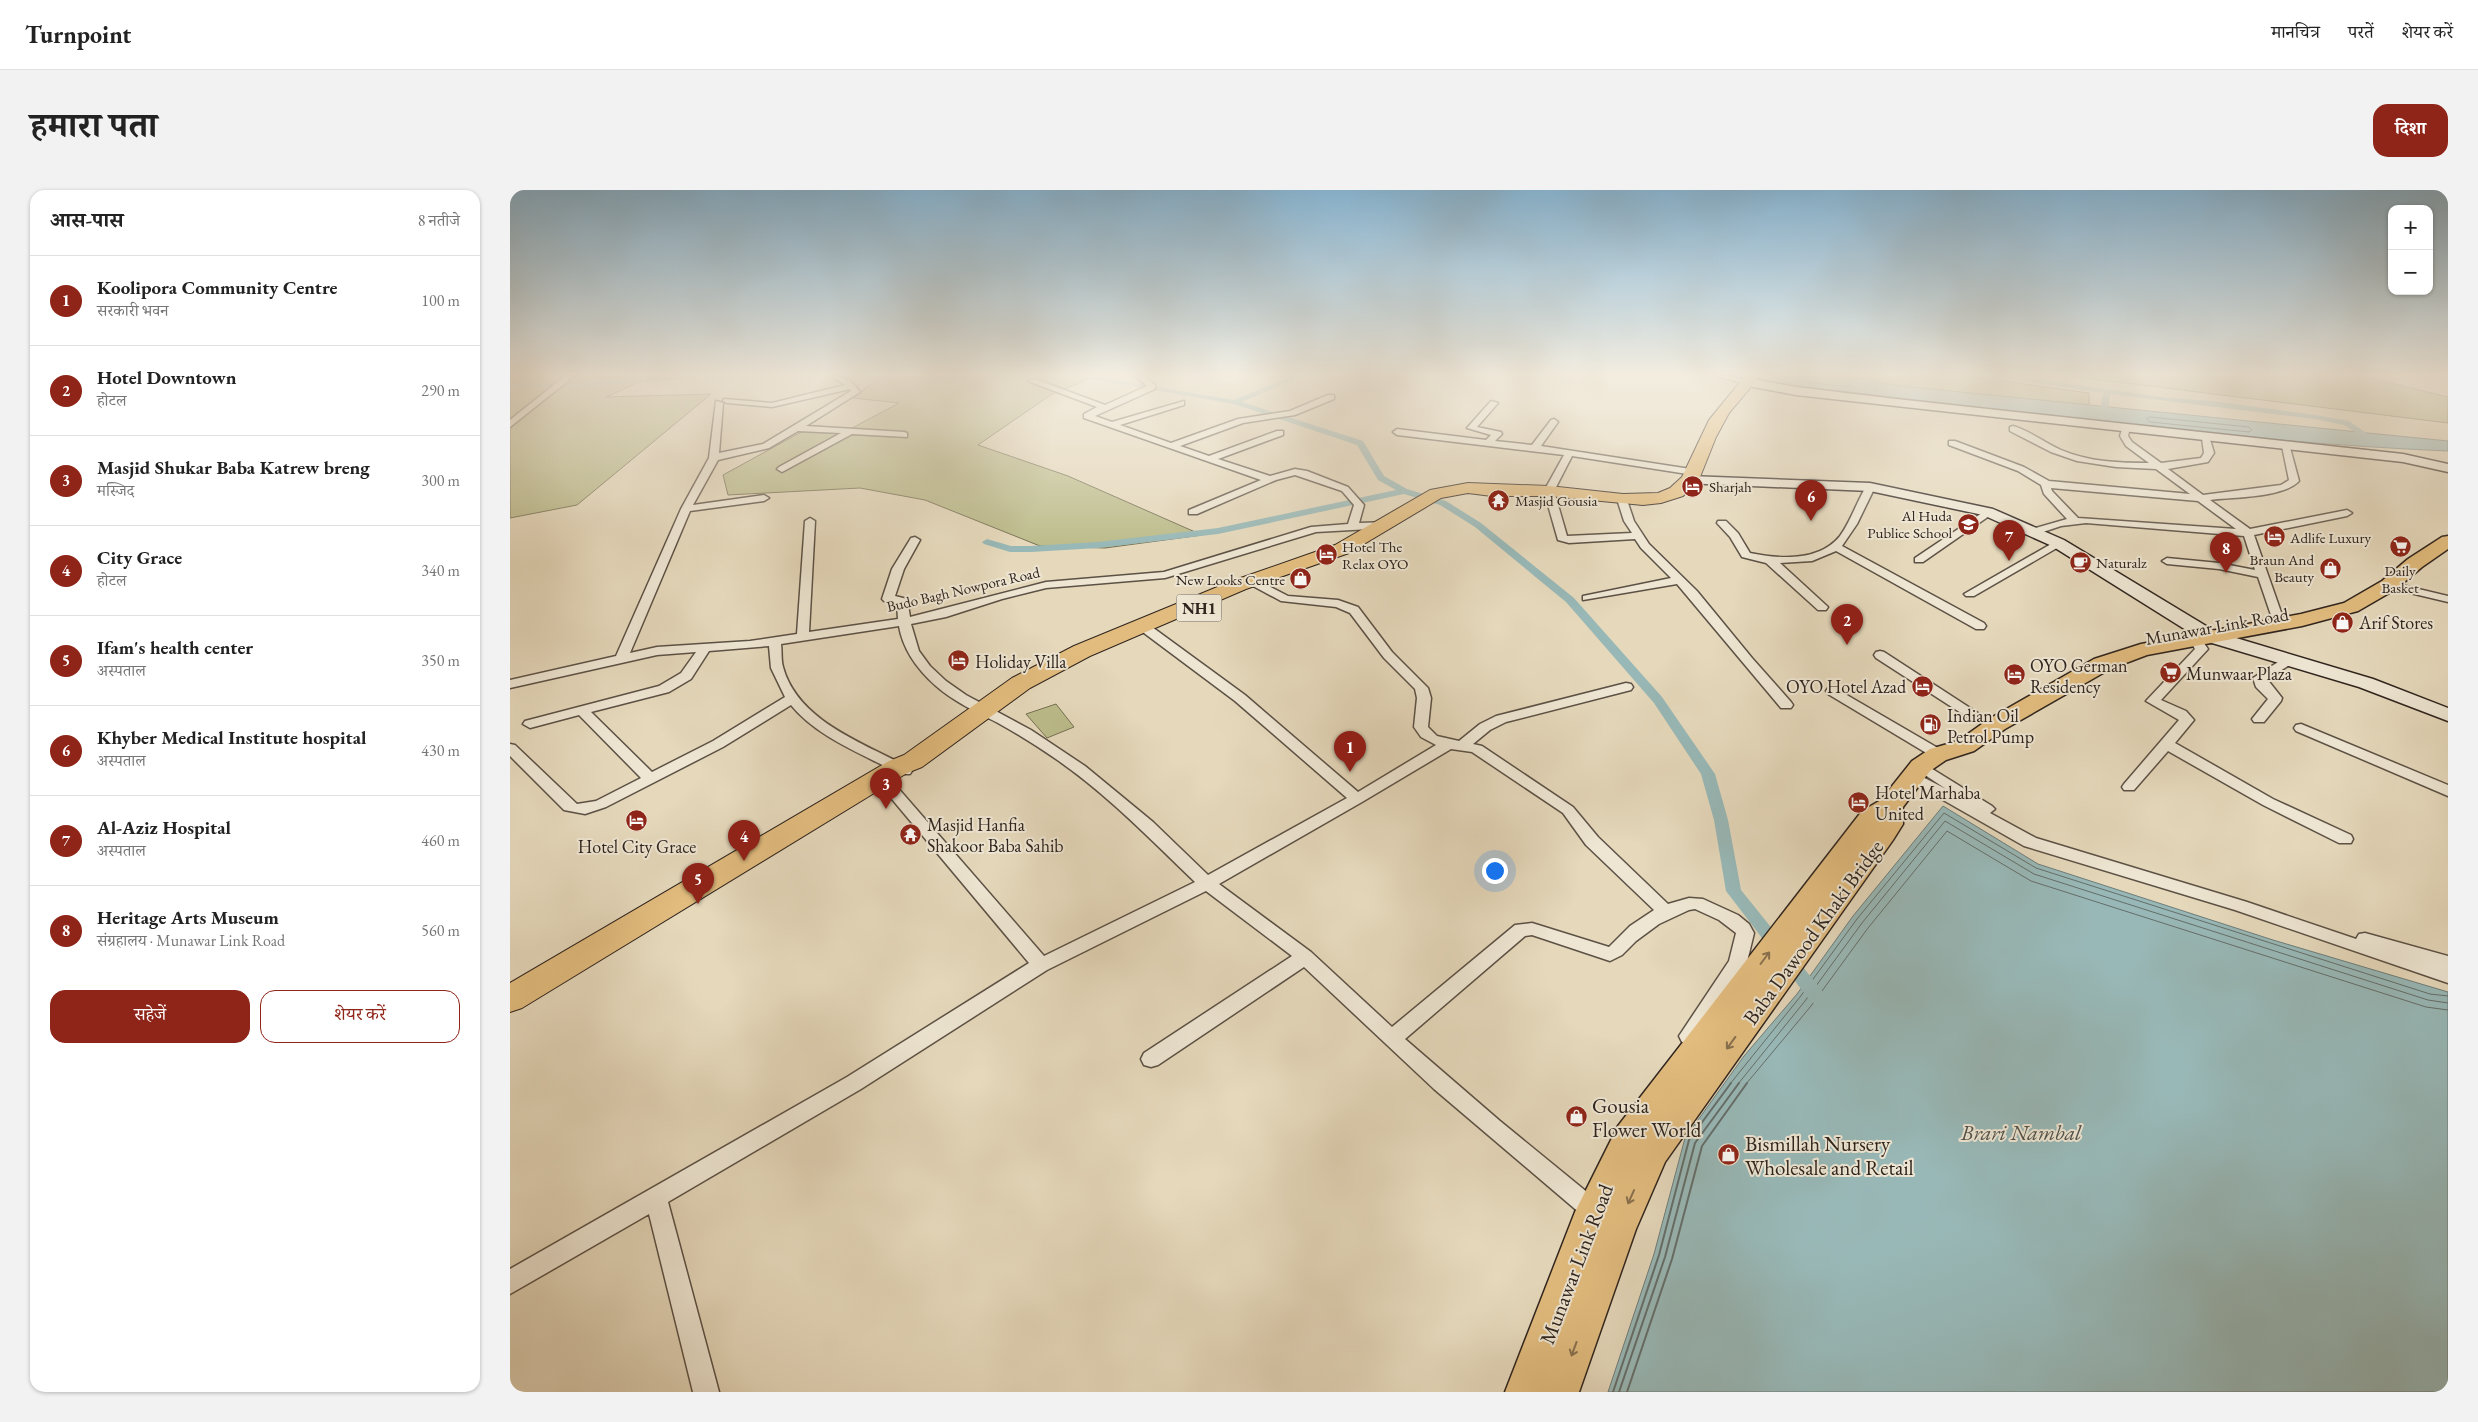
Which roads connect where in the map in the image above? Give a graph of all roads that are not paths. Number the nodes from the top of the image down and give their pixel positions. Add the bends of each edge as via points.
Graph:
1 (718, 432) edge
2 (791, 432) edge
3 (839, 432) edge
4 (1130, 432) edge
5 (1208, 432) edge
6 (1398, 432) dead end
7 (1489, 432) edge
8 (1547, 432) edge
9 (1710, 432) edge
10 (2019, 432) edge
11 (2125, 432) edge
12 (2159, 432) edge
13 (848, 433) junction
14 (1280, 433) dead end
15 (904, 435) dead end
16 (2206, 438) junction
17 (1488, 443) junction
18 (1952, 443) dead end
19 (1170, 446) junction
20 (2286, 446) junction
21 (1534, 449) junction
22 (1569, 453) junction
23 (714, 458) junction
24 (1208, 459) junction
25 (2160, 465) junction
26 (2448, 468) edge
27 (782, 469) dead end
28 (1692, 476) junction
29 (1275, 478) junction
30 (2046, 484) junction
31 (1870, 488) junction
32 (1549, 491) junction
33 (764, 498) dead end
34 (2202, 498) junction
35 (1622, 499) junction
36 (686, 509) junction
37 (1193, 512) dead end
38 (1988, 512) junction
39 (2347, 513) dead end
40 (810, 521) dead end
41 (2075, 521) junction
42 (1389, 523) junction
43 (1722, 524) dead end
44 (1352, 526) junction
45 (2448, 530) edge
46 (2036, 532) junction
47 (2248, 533) junction
48 (1638, 536) junction
49 (915, 540) dead end
50 (2448, 542) edge
51 (2058, 544) junction
52 (1836, 547) junction
53 (1770, 560) junction
54 (1918, 560) dead end
55 (2167, 561) dead end
56 (2262, 575) junction
57 (1678, 580) junction
58 (1257, 584) junction
59 (2389, 585) junction
60 (1970, 594) dead end
61 (1587, 598) dead end
62 (2448, 599) edge
63 (1822, 607) dead end
64 (2276, 614) junction
65 (902, 622) junction
66 (1980, 626) dead end
67 (1148, 630) junction
68 (2201, 635) junction
69 (803, 636) junction
70 (775, 642) junction
71 (705, 648) junction
72 (1880, 655) dead end
73 (622, 657) junction
74 (2286, 661) junction
75 (510, 684) edge
76 (1626, 687) dead end
77 (1833, 690) dead end
78 (792, 698) junction
79 (995, 704) junction
80 (1786, 705) dead end
81 (582, 711) junction
82 (2448, 715) edge
83 (1980, 719) junction
84 (2259, 719) dead end
85 (530, 724) dead end
86 (2301, 728) dead end
87 (2166, 744) junction
88 (1455, 745) junction
89 (510, 748) edge
90 (1924, 766) junction
91 (901, 770) junction
92 (651, 779) junction
93 (2129, 786) dead end
94 (2448, 791) edge
95 (1358, 798) junction
96 (1879, 822) joint
97 (2345, 838) dead end
98 (1207, 883) junction
99 (1667, 913) junction
100 (1305, 957) junction
101 (2448, 963) edge
102 (1042, 965) junction
103 (2448, 976) edge
104 (510, 999) edge
105 (510, 1012) edge
106 (1392, 1038) junction
107 (1151, 1059) dead end
108 (1635, 1147) junction
109 (656, 1198) junction
110 (1605, 1221) junction
111 (510, 1282) edge
112 (706, 1392) edge
113 (1526, 1392) edge
114 (1558, 1392) edge

1 - 23 street
2 - 23 street via 766,446
3 - 13 street
4 - 19 street
5 - 19 street
6 - 17 street
7 - 17 street via 1498,434
8 - 21 street
9 - 28 highway, NH1
10 - 25 street via 2078,459
11 - 25 street via 2129,444
12 - 16 street
13 - 15 street
13 - 27 street
14 - 24 street
16 - 20 street
16 - 25 street via 2209,453 2205,460
17 - 21 street
18 - 30 street via 2021,469
19 - 24 street
20 - 26 street via 2403,458
20 - 34 street via 2294,481 2290,485
21 - 22 street
22 - 28 street
22 - 32 street
23 - 36 street
24 - 29 street via 1264,478
25 - 34 street
28 - 31 street
28 - 35 highway, NH1 via 1671,495 1648,500
29 - 37 street
29 - 44 street via 1295,472 1304,473 1345,489 1358,502 1357,517
30 - 34 street
30 - 41 street via 2047,492
31 - 38 street
31 - 52 street via 1844,540
32 - 35 highway, NH1
32 - 42 highway, NH1 via 1447,493
32 - 48 street via 1562,538
33 - 36 street
34 - 47 street
35 - 48 street
36 - 73 street
38 - 46 street
38 - 54 street
39 - 47 street
40 - 69 street
41 - 46 street
41 - 47 street
42 - 44 street, Budo Bagh Nowpora Road
42 - 58 highway, NH1 via 1354,549
42 - 79 highway, NH1 via 1342,548 1240,584 1074,654 1021,684
43 - 53 street via 1734,534 1746,555
44 - 65 street, Budo Bagh Nowpora Road via 1315,528 1291,534 1184,571 1038,587
45 - 64 main road, Munawar Link Road via 2358,589 2326,604
46 - 51 street
47 - 56 street
48 - 57 street
49 - 65 street via 898,569 888,598 903,600
50 - 59 main road, Munawar Link Road
51 - 60 street
51 - 68 street
52 - 53 street via 1811,559
52 - 66 street
53 - 63 street
55 - 56 street via 2219,566
56 - 64 street
57 - 61 street
57 - 80 street via 1693,593
58 - 67 highway, NH1
58 - 88 street via 1285,599 1338,604 1354,610 1388,655 1421,688 1424,698 1420,720 1425,734 1437,743
59 - 62 street
59 - 68 main road, Munawar Link Road via 2351,607 2331,614
64 - 68 main road, Munawar Link Road
65 - 69 street, Budo Bagh Nowpora Road
65 - 79 street via 920,664 933,680
67 - 79 highway, NH1 via 1085,657
67 - 95 street via 1240,698
68 - 74 street
68 - 83 main road, Munawar Link Road via 2156,636 2103,650
68 - 87 street via 2202,649 2153,701 2188,718
68 - 90 main road, Munawar Link Road via 2102,664 1997,724 1966,746
69 - 70 street, Budo Bagh Nowpora Road
70 - 71 street, Budo Bagh Nowpora Road
70 - 78 street via 777,669
71 - 73 street, Budo Bagh Nowpora Road
71 - 81 street via 692,670 677,683 649,694
72 - 83 street
73 - 75 street, Budo Bagh Nowpora Road
74 - 82 street via 2366,683
74 - 84 street via 2260,678 2274,701
76 - 88 street via 1501,719
77 - 90 street
78 - 91 street via 815,720
78 - 92 street via 718,744
79 - 91 highway, NH1
79 - 98 street via 1089,774
81 - 85 street
81 - 92 street
83 - 90 main road, Munawar Link Road via 1950,738
86 - 94 street
87 - 93 street
87 - 97 street via 2268,802
88 - 95 street
88 - 99 street via 1477,749 1568,810 1592,841
89 - 92 street via 569,807 576,810 601,804
90 - 96 main road, Munawar Link Road
90 - 101 street via 1990,811 2033,832
90 - 103 street via 2030,842 2241,906
91 - 102 street
91 - 104 highway, NH1
91 - 105 highway, NH1 via 704,896
95 - 98 street
96 - 108 main road, Baba Dawood Khaki Bridge
98 - 100 street
98 - 102 street
99 - 106 street via 1637,930 1610,954 1532,929 1521,930
99 - 108 street via 1686,904 1697,903 1741,925 1746,933 1734,969 1624,1128
100 - 106 street
100 - 107 street
102 - 109 street via 854,1083
106 - 110 street via 1517,1149
108 - 110 main road, Munawar Link Road
109 - 111 street
109 - 112 street
110 - 113 main road, Munawar Link Road
110 -> 114 main road, Munawar Link Road

